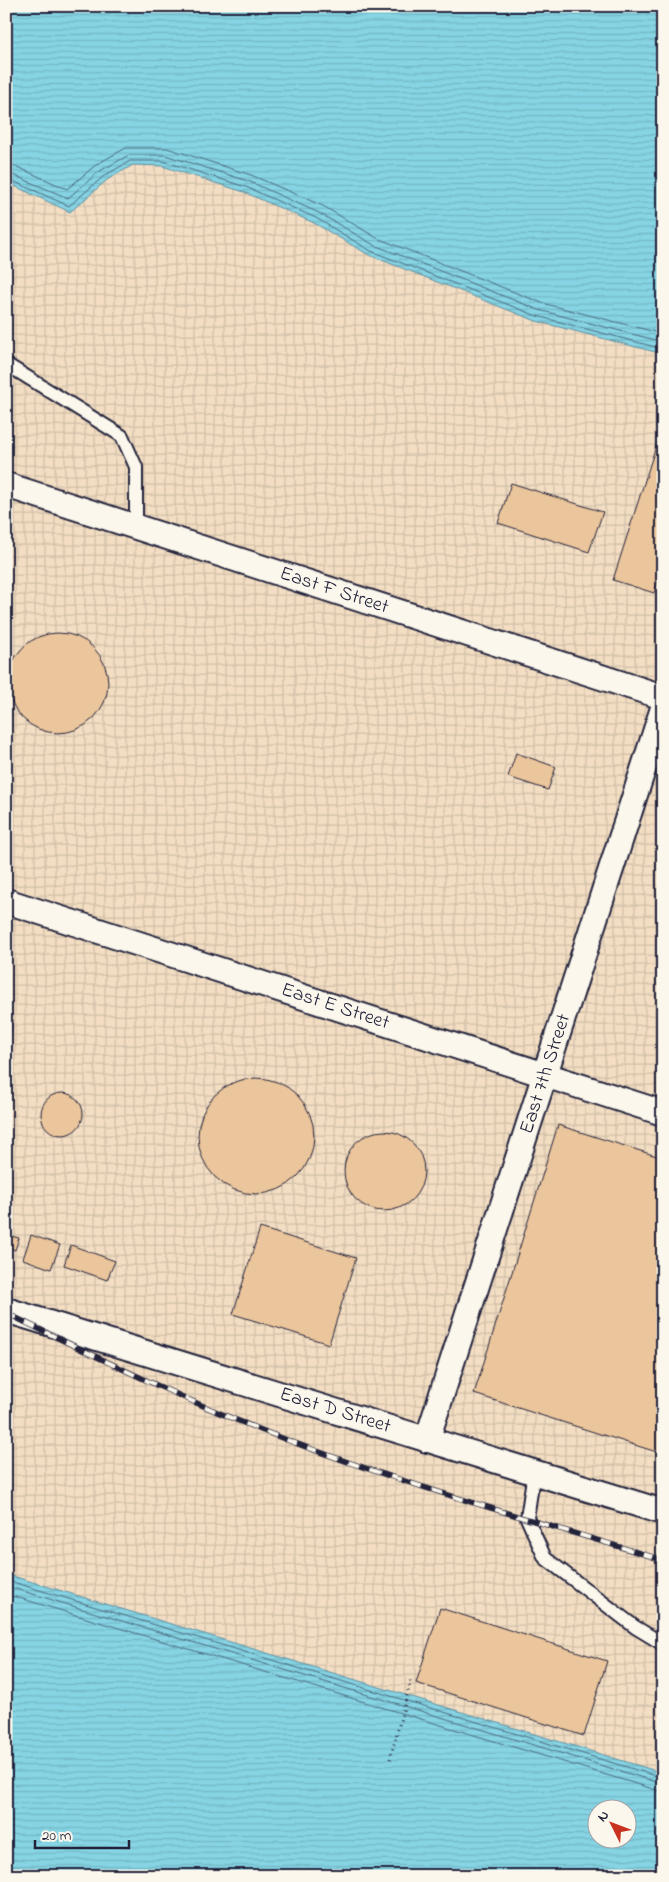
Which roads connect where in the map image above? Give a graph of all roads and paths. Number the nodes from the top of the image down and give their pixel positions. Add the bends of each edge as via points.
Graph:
1 (6, 364) edge
2 (6, 485) edge
3 (136, 527) junction
4 (663, 697) edge
5 (663, 708) edge
6 (6, 901) edge
7 (545, 1075) junction
8 (663, 1113) edge
9 (6, 1310) edge
10 (427, 1440) junction
11 (534, 1472) junction
12 (663, 1512) edge
13 (663, 1644) edge
14 (411, 1680) dead end
15 (390, 1759) dead end

1 - 3 lane via 122,436 136,468
2 - 3 street, East F Street
3 - 4 street, East F Street
5 - 7 street, East 7th Street
6 - 7 street, East E Street
7 - 8 street, East E Street
7 - 10 street, East 7th Street
9 - 10 street, East D Street
10 - 11 street, East D Street
11 - 12 street, East D Street
11 - 13 lane via 527,1518 545,1558 635,1627
14 - 15 path

